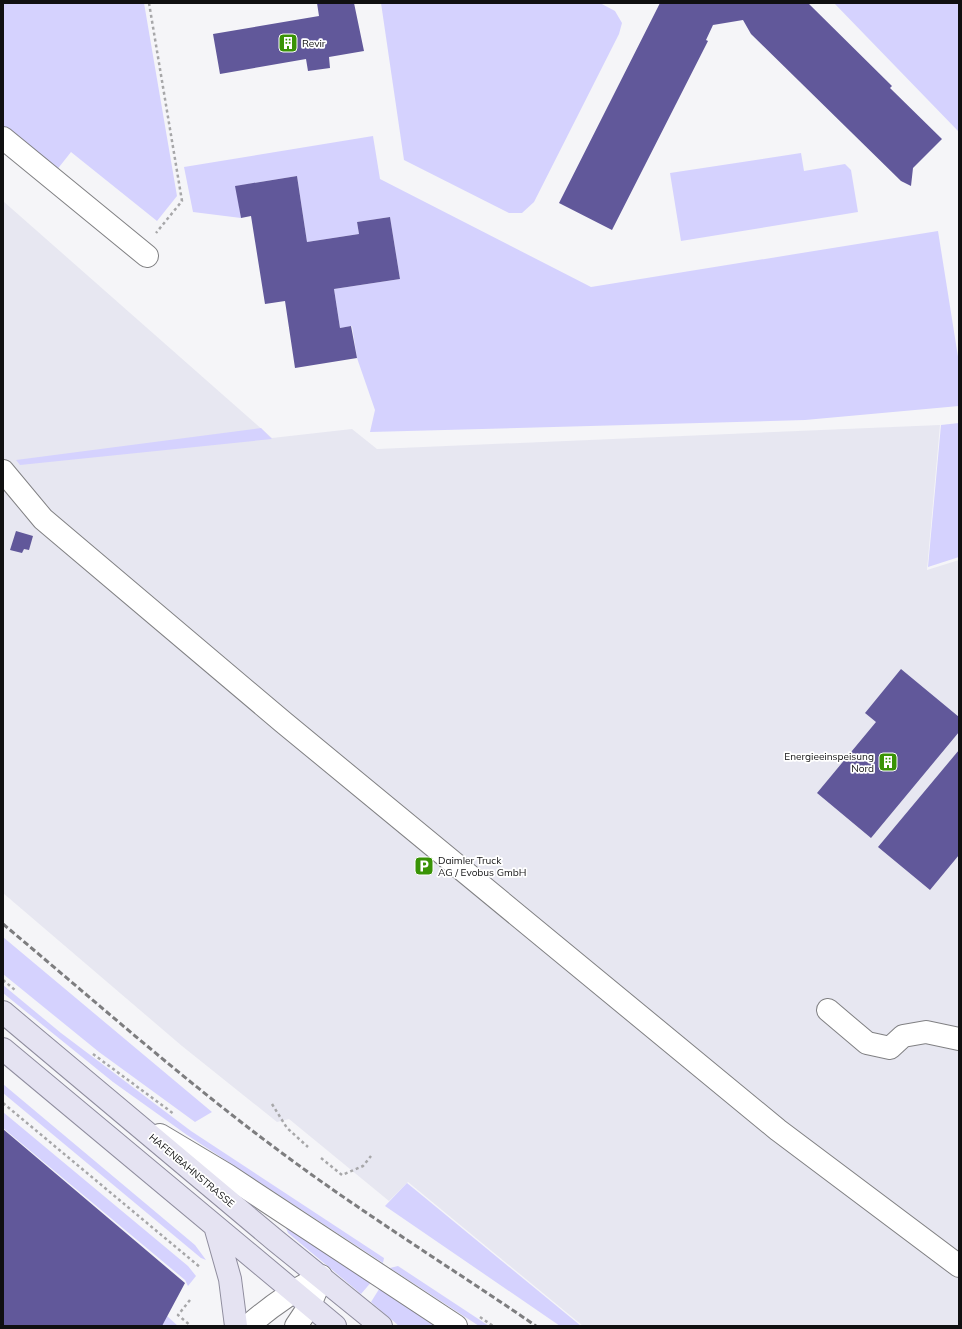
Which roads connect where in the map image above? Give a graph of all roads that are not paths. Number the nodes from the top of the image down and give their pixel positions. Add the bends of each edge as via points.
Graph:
1 (3, 138) edge
2 (144, 254) road end
3 (3, 471) edge
4 (10, 493) edge
5 (828, 1010) dead end
6 (3, 1012) edge
7 (959, 1039) edge
8 (3, 1050) edge
9 (131, 1118) junction
10 (215, 1226) junction
11 (959, 1266) edge
12 (321, 1276) junction
13 (292, 1291) junction
14 (310, 1305) junction
15 (236, 1326) edge
16 (248, 1326) edge
17 (296, 1326) edge
18 (335, 1326) edge
19 (381, 1326) edge
20 (456, 1326) edge

1 - 2 street
3 - 4 street
4 - 11 street via 778,1130
5 - 7 street via 867,1043 890,1048 902,1036 926,1032
6 - 9 main road, HAFENBAHNSTRASSE
8 - 10 main road
9 - 12 main road, HAFENBAHNSTRASSE
9 - 20 street via 227,1175
10 - 13 main road
10 - 15 main road via 230,1278
12 - 13 street
12 - 14 street
12 - 19 main road, HAFENBAHNSTRASSE
13 - 14 main road
13 - 16 street
14 - 17 street
14 - 18 main road

